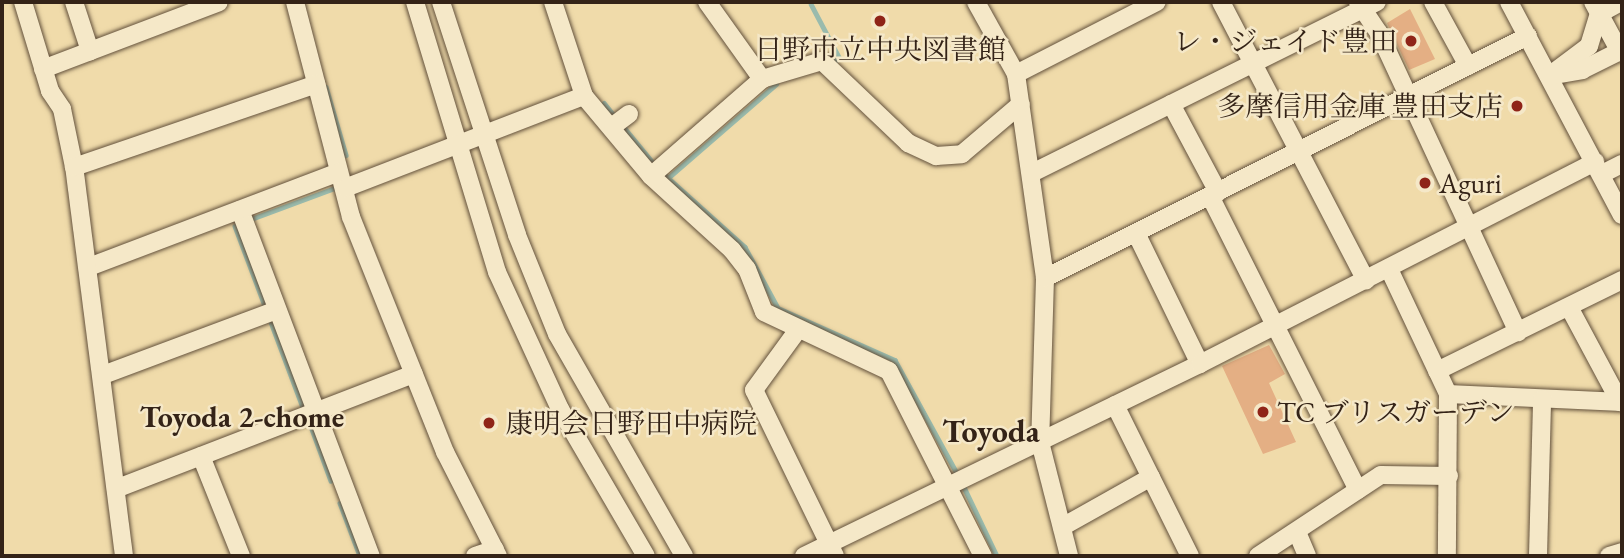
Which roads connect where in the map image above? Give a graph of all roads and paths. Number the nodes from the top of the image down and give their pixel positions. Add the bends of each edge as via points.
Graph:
1 (23, 2) edge
2 (74, 2) edge
3 (219, 2) edge
4 (295, 2) edge
5 (415, 2) edge
6 (441, 2) edge
7 (554, 2) edge
8 (707, 2) edge
9 (976, 2) edge
10 (1221, 2) edge
11 (1433, 2) edge
12 (1509, 2) edge
13 (1621, 2) edge
14 (1148, 4) edge
15 (1366, 4) edge
16 (1596, 8) edge
17 (1528, 36) junction
18 (90, 51) junction
19 (1621, 51) edge
20 (1253, 63) junction
21 (1468, 66) junction
22 (43, 69) junction
23 (1017, 74) junction
24 (1549, 76) junction
25 (762, 79) junction
26 (316, 84) junction
27 (584, 96) junction
28 (1407, 97) junction
29 (1021, 104) junction
30 (1171, 104) junction
31 (484, 135) junction
32 (455, 145) junction
33 (1299, 151) junction
34 (1622, 164) edge
35 (74, 167) junction
36 (1598, 168) junction
37 (1032, 173) junction
38 (651, 176) junction
39 (342, 180) junction
40 (1214, 194) junction
41 (240, 210) junction
42 (1622, 215) edge
43 (1471, 227) junction
44 (1136, 233) junction
45 (89, 267) junction
46 (1389, 269) junction
47 (1045, 278) junction
48 (1366, 280) junction
49 (1622, 280) edge
50 (1569, 307) junction
51 (277, 310) junction
52 (1275, 325) junction
53 (797, 331) junction
54 (1518, 332) junction
55 (1200, 364) junction
56 (1437, 371) junction
57 (414, 374) junction
58 (103, 375) junction
59 (1448, 394) junction
60 (1542, 399) junction
61 (1621, 402) edge
62 (1115, 405) junction
63 (316, 412) junction
64 (1040, 442) junction
65 (201, 456) junction
66 (1449, 476) junction
67 (1151, 477) junction
68 (951, 485) junction
69 (118, 488) junction
70 (1358, 491) junction
71 (1062, 527) junction
72 (1297, 532) junction
73 (832, 550) edge
74 (1622, 552) edge
75 (496, 553) edge
76 (124, 556) edge
77 (240, 556) edge
78 (371, 556) edge
79 (475, 556) edge
80 (646, 556) edge
81 (684, 556) edge
82 (804, 556) edge
83 (983, 556) edge
84 (1069, 556) edge
85 (1190, 556) edge
86 (1258, 556) edge
87 (1307, 556) edge
88 (1447, 556) edge
89 (1538, 556) edge
90 (1609, 556) edge

1 - 22 street
2 - 18 street
3 - 18 street
4 - 26 street
5 - 32 street
6 - 31 street
7 - 27 street
8 - 25 street
9 - 23 street
10 - 20 street
11 - 21 street
12 - 17 street
13 - 16 street
14 - 23 street
15 - 20 street
15 - 28 street
16 - 19 street
16 - 24 street via 1589,46
17 - 21 street
17 - 24 street
18 - 22 street
19 - 24 street via 1582,70
20 - 30 street
20 - 33 street
21 - 28 street
22 - 35 street via 62,109
23 - 29 street
24 - 36 street
25 - 29 street via 822,61 908,143 936,156 962,154
25 - 38 street
26 - 35 street
26 - 39 street
27 - 31 street
27 - 38 street via 621,121
28 - 33 street
28 - 43 street
29 - 37 street
30 - 37 street
30 - 40 street
31 - 32 street
31 - 81 street via 557,334
32 - 39 street
32 - 80 street via 528,346
33 - 40 street
33 - 48 street
34 - 36 street
35 - 45 street
36 - 42 street
36 - 43 street
37 - 47 street
38 - 53 street via 732,250 747,269 764,312
39 - 41 street
39 - 57 street via 351,217
40 - 44 street
40 - 52 street
41 - 45 street
41 - 51 street
43 - 46 street
43 - 54 street
44 - 47 street
44 - 55 street
45 - 58 street
46 - 48 street
46 - 56 street
47 - 64 street
48 - 52 street
49 - 50 street
50 - 54 street
50 - 61 street
51 - 58 street
51 - 63 street
52 - 55 street
52 - 70 street
53 - 68 street via 889,371
53 - 73 street via 754,390
54 - 56 street
55 - 62 street
56 - 59 street
57 - 63 street
57 - 75 street via 445,452
58 - 69 street
59 - 60 street
59 - 66 street
60 - 61 street
60 - 89 street
62 - 64 street
62 - 67 street
63 - 65 street
63 - 78 street
64 - 68 street
64 - 71 street
65 - 69 street
65 - 77 street
66 - 70 street via 1381,475
66 - 88 street
67 - 71 street
67 - 85 street
68 - 73 street
68 - 83 street
69 - 76 street
70 - 72 street
71 - 84 street
72 - 86 street
72 - 87 street
73 - 82 street
74 - 90 street
75 - 79 street

